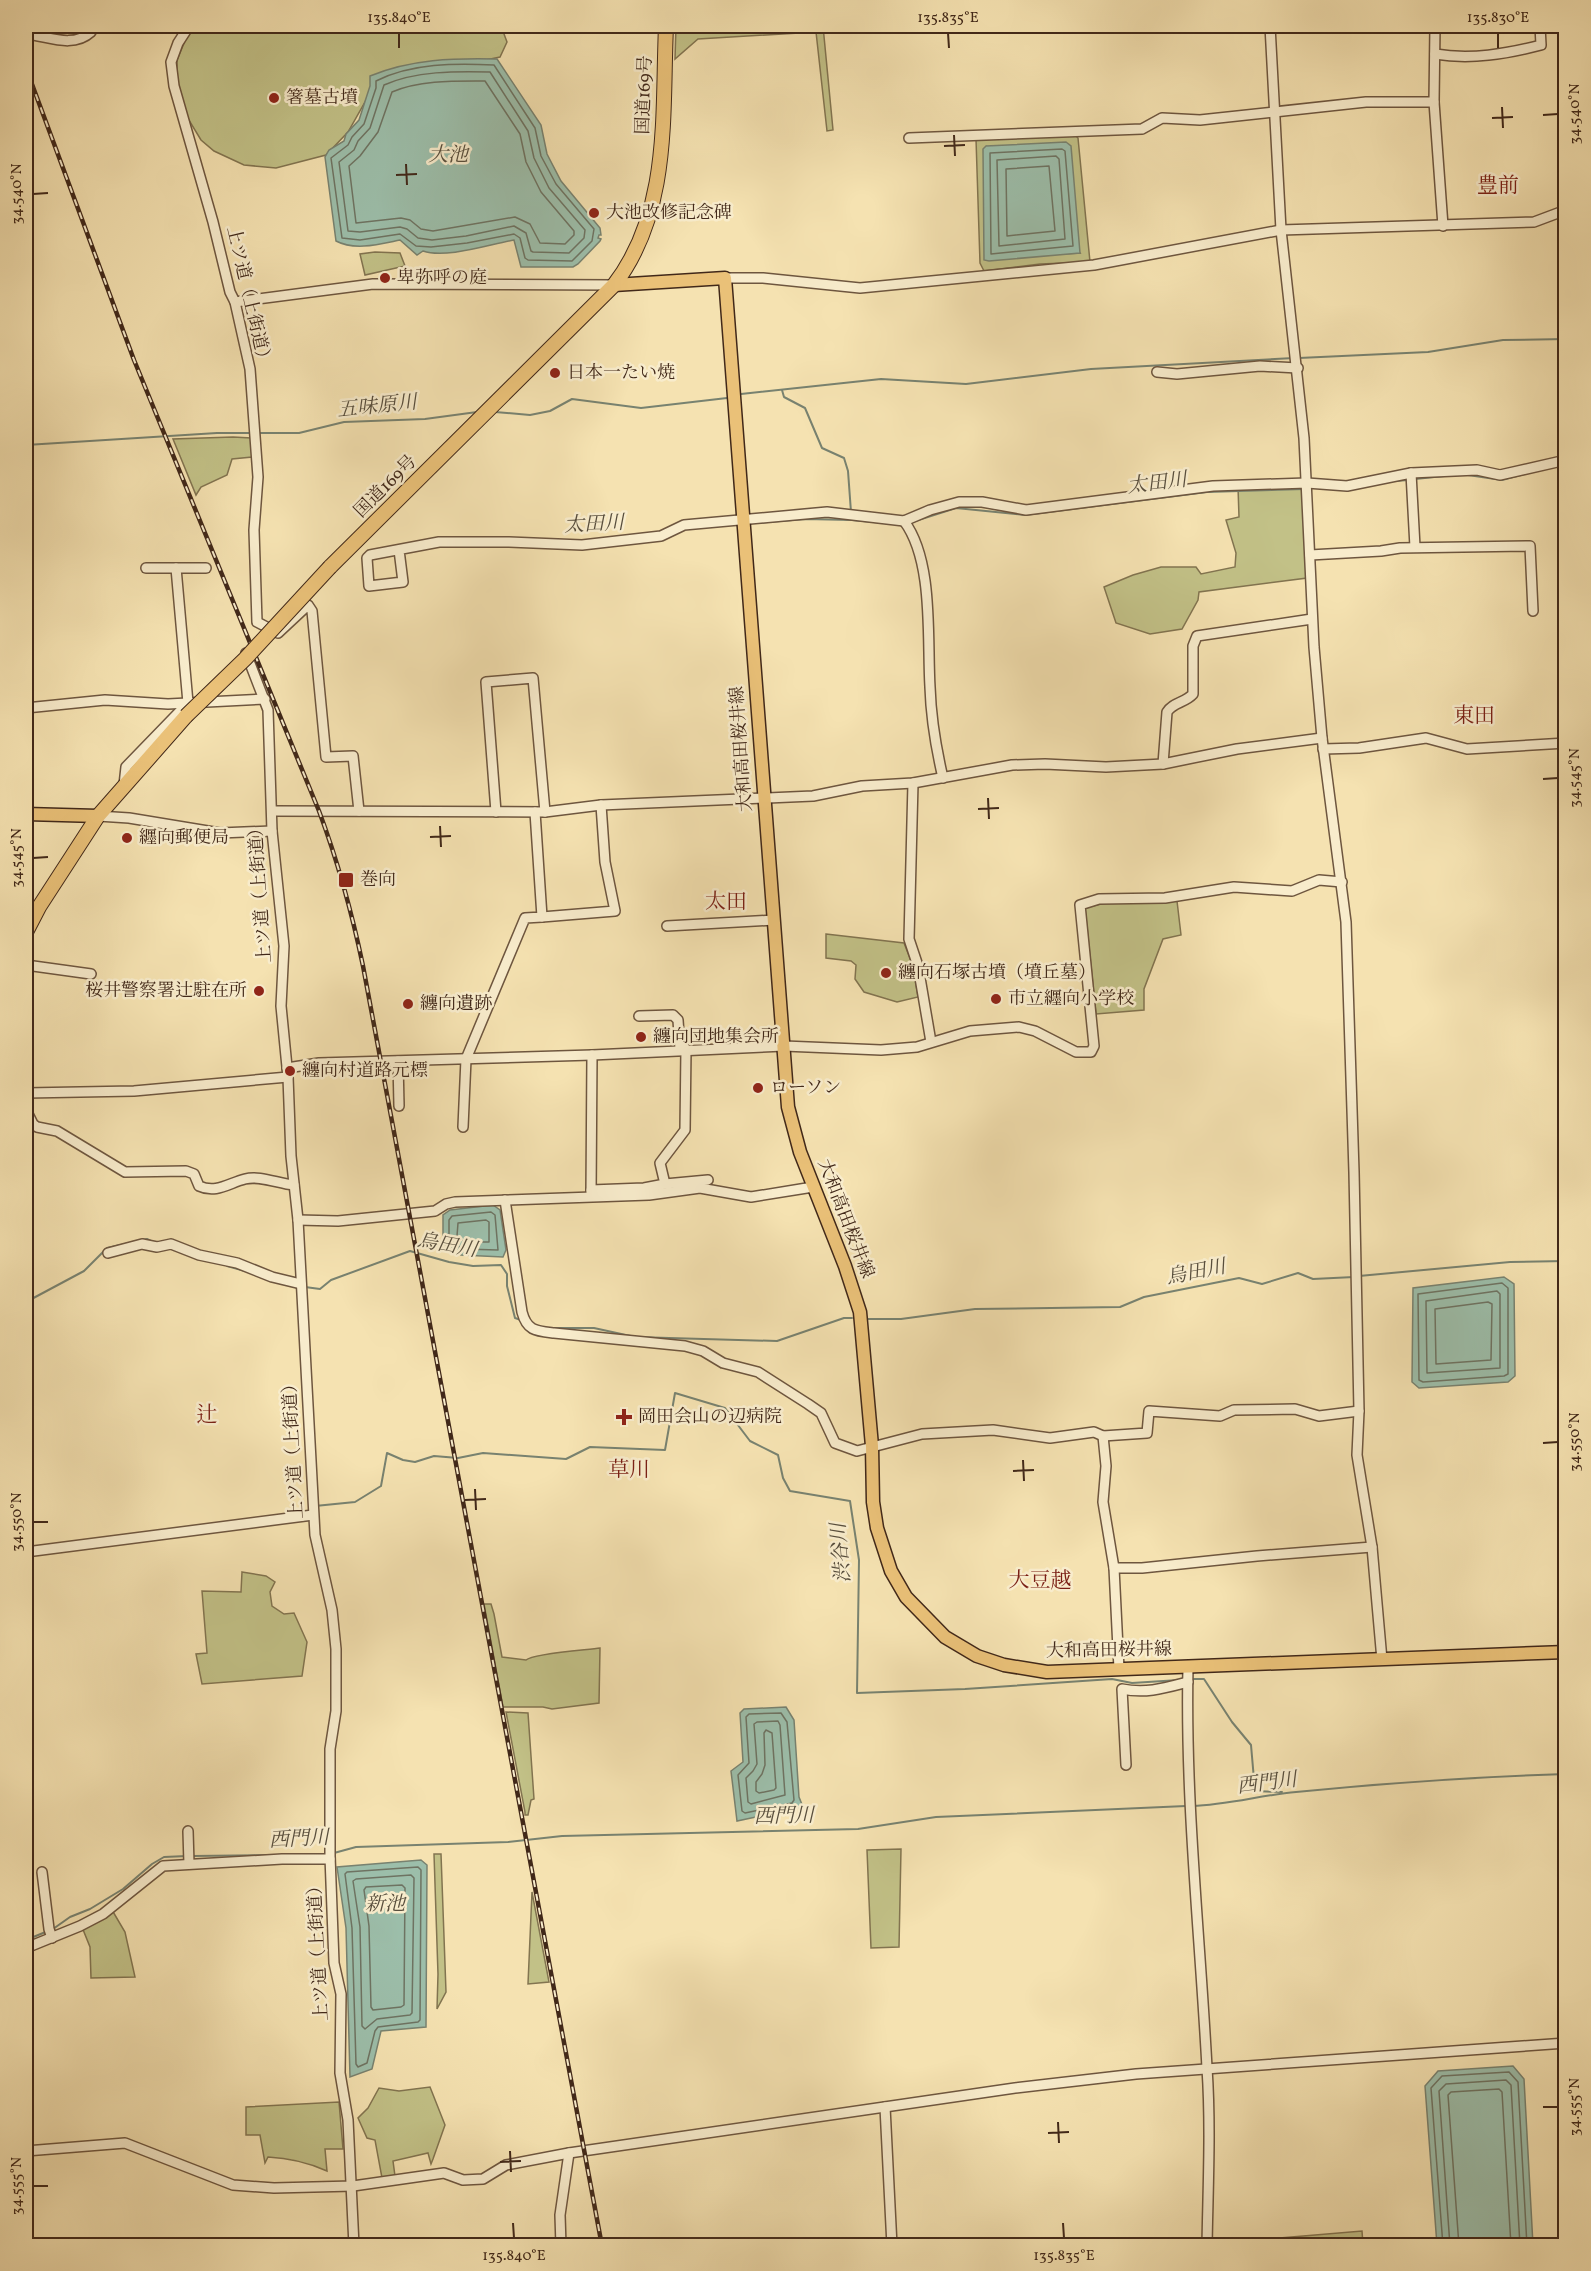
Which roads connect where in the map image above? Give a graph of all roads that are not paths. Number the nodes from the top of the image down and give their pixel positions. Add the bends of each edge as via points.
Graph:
1 (90, 26) edge
2 (189, 26) edge
3 (666, 26) edge
4 (1270, 26) edge
5 (1435, 26) edge
6 (1540, 26) edge
7 (26, 34) edge
8 (1435, 54) junction
9 (1434, 102) junction
10 (1275, 112) junction
11 (909, 138) dead end
12 (1566, 210) edge
13 (1443, 226) junction
14 (1281, 230) junction
15 (725, 278) junction
16 (614, 285) junction
17 (588, 287) junction
18 (235, 302) junction
19 (589, 310) junction
20 (1298, 368) junction
21 (1157, 372) dead end
22 (1566, 460) edge
23 (1411, 473) junction
24 (1307, 483) junction
25 (744, 520) junction
26 (904, 521) junction
27 (1415, 547) junction
28 (399, 550) junction
29 (1310, 555) junction
30 (146, 568) dead end
31 (176, 568) junction
32 (206, 568) dead end
33 (1533, 611) dead end
34 (1312, 619) junction
35 (245, 650) dead end
36 (265, 699) junction
37 (26, 708) edge
38 (187, 709) junction
39 (1322, 738) junction
40 (1566, 743) edge
41 (1323, 749) junction
42 (1163, 764) junction
43 (943, 778) junction
44 (913, 783) junction
45 (764, 800) junction
46 (602, 805) junction
47 (359, 811) junction
48 (272, 812) junction
49 (496, 812) junction
50 (540, 812) junction
51 (26, 814) edge
52 (98, 816) junction
53 (272, 831) junction
54 (1342, 882) junction
55 (32, 907) edge
56 (542, 917) junction
57 (774, 920) junction
58 (667, 926) dead end
59 (26, 932) edge
60 (26, 965) edge
61 (92, 974) dead end
62 (639, 1016) dead end
63 (931, 1042) junction
64 (784, 1046) junction
65 (683, 1049) junction
66 (592, 1055) junction
67 (466, 1059) junction
68 (398, 1061) junction
69 (288, 1073) junction
70 (26, 1093) edge
71 (399, 1106) dead end
72 (26, 1110) edge
73 (463, 1127) dead end
74 (708, 1180) dead end
75 (665, 1184) junction
76 (294, 1185) junction
77 (813, 1187) junction
78 (591, 1193) junction
79 (505, 1200) junction
80 (298, 1220) junction
81 (108, 1253) dead end
82 (301, 1284) junction
83 (1359, 1411) junction
84 (1103, 1436) junction
85 (872, 1446) junction
86 (313, 1515) junction
87 (1372, 1547) junction
88 (26, 1552) edge
89 (1114, 1568) junction
90 (1566, 1653) edge
91 (1382, 1660) junction
92 (1119, 1669) junction
93 (1188, 1675) junction
94 (1126, 1765) dead end
95 (188, 1831) dead end
96 (330, 1855) junction
97 (189, 1859) junction
98 (42, 1872) dead end
99 (51, 1934) junction
100 (26, 1948) edge
101 (1566, 2043) edge
102 (1208, 2070) junction
103 (885, 2107) junction
104 (26, 2151) edge
105 (569, 2153) junction
106 (352, 2186) junction
107 (354, 2246) edge
108 (561, 2246) edge
109 (892, 2246) edge
110 (1207, 2246) edge

1 - 7 street via 91,32 76,40
2 - 18 street, 上ツ道（上街道） via 171,62 174,87
3 - 16 highway, 国道169号 via 664,113 654,201 636,251
4 - 10 street
5 - 8 street
6 - 8 street via 1541,45 1459,58
8 - 9 street
9 - 10 street via 1366,102
9 - 13 street
10 - 11 street via 1200,120 1162,118 1142,129
10 - 14 street
12 - 13 street via 1534,222
13 - 14 street
14 - 15 street via 1094,266 860,288
14 - 20 street
15 - 16 main road
15 - 25 main road, 大和高田桜井線
16 - 17 street
16 - 19 highway, 国道169号
17 - 18 street via 373,284
17 - 19 street via 595,292
18 - 47 street, 上ツ道（上街道） via 250,369 258,477 257,622 278,633 308,605 312,611 326,757 353,756
19 - 38 highway, 国道169号, bridge via 330,567 245,659
20 - 21 street via 1260,366 1177,374
20 - 24 street
22 - 23 street via 1500,475 1477,470
23 - 24 street via 1347,486
23 - 27 street
24 - 26 street via 1213,486 1026,510 959,502
24 - 29 street
25 - 26 street via 827,512
25 - 28 street via 684,525 661,536 582,545 439,543
25 - 45 main road, 大和高田桜井線
26 - 43 street via 919,546 929,621 934,740
27 - 29 street
27 - 33 street via 1530,546
28 - 28 street via 369,555 369,586 404,582
29 - 34 street
30 - 31 street
31 - 32 street
31 - 38 street
34 - 39 street
34 - 42 street via 1197,636 1193,646 1193,694 1167,712
35 - 36 street, 上ツ道（上街道）
36 - 38 street
36 - 48 street, 上ツ道（上街道）
37 - 38 street via 105,700
38 - 52 highway, 国道169号
39 - 41 street
39 - 42 street
40 - 41 street via 1467,749 1426,738
41 - 54 street
42 - 43 street via 1012,765
43 - 44 street
44 - 45 street
44 - 63 street via 909,939 918,966
45 - 46 street
45 - 57 main road, 大和高田桜井線
46 - 50 street
46 - 56 street via 605,862 615,911
47 - 48 street
47 - 49 street
48 - 53 street, 上ツ道（上街道）
49 - 50 street
49 - 50 street via 486,682 533,678
50 - 56 street
51 - 52 main road
52 - 53 street via 220,833
52 - 55 highway, 国道169号
53 - 69 street, 上ツ道（上街道） via 284,946 281,1006
54 - 63 street via 1318,880 1292,891 1234,887 1165,898 1099,899 1080,905 1094,1046 1090,1052 1076,1052 1019,1027 970,1030
54 - 83 street
55 - 59 highway, 国道169号
56 - 67 street via 525,918
57 - 58 street
57 - 64 main road, 大和高田桜井線
60 - 61 street
62 - 65 street via 673,1015 678,1020
63 - 64 street via 881,1050
64 - 65 street
64 - 77 main road, 大和高田桜井線 via 788,1107
65 - 66 street
65 - 75 street via 685,1130 660,1163
66 - 67 street
66 - 78 street
67 - 68 street
67 - 73 street
68 - 69 street via 319,1063
68 - 71 street
69 - 70 street via 135,1090
69 - 76 street, 上ツ道（上街道）
72 - 76 street via 37,1127 57,1131 125,1172 186,1171 194,1174 199,1186 205,1188 251,1178
74 - 75 street
75 - 78 street
76 - 80 street, 上ツ道（上街道）
77 - 78 street via 751,1197 700,1188 649,1195
77 - 85 main road, 大和高田桜井線 via 860,1312
78 - 79 street
79 - 80 street via 454,1202 435,1211 338,1221
79 - 85 street via 522,1312 525,1323 533,1329 685,1346 703,1352 723,1363 758,1372 821,1413 835,1443 857,1451
80 - 82 street, 上ツ道（上街道）
81 - 82 street via 142,1244 171,1244
82 - 86 street, 上ツ道（上街道）
83 - 84 street via 1319,1416 1295,1409 1234,1410 1220,1416 1149,1411 1147,1433
83 - 87 street via 1357,1455
84 - 85 street via 1094,1432 1050,1438 983,1431 922,1434
84 - 89 street via 1103,1502
85 - 92 main road, 大和高田桜井線 via 873,1502 891,1571 906,1597 945,1637 976,1656 1004,1665 1047,1672
86 - 88 street
86 - 96 street, 上ツ道（上街道） via 336,1649 336,1711 330,1749
87 - 89 street
87 - 91 street
89 - 92 street
90 - 91 main road, 大和高田桜井線
91 - 93 main road, 大和高田桜井線
92 - 93 main road, 大和高田桜井線
93 - 94 street via 1149,1692 1122,1689
93 - 102 street via 1190,1808
95 - 97 street
96 - 97 street
96 - 106 street, 上ツ道（上街道） via 334,1963 341,1994 340,2073
97 - 99 street via 162,1866 103,1914
98 - 99 street
99 - 100 street
101 - 102 street
102 - 103 street via 1136,2074
102 - 110 street
103 - 105 street
103 - 109 street
104 - 106 street via 125,2143 233,2185
105 - 106 street via 506,2165 483,2179 463,2180 444,2173
105 - 108 street via 560,2215
106 - 107 street, 上ツ道（上街道）

